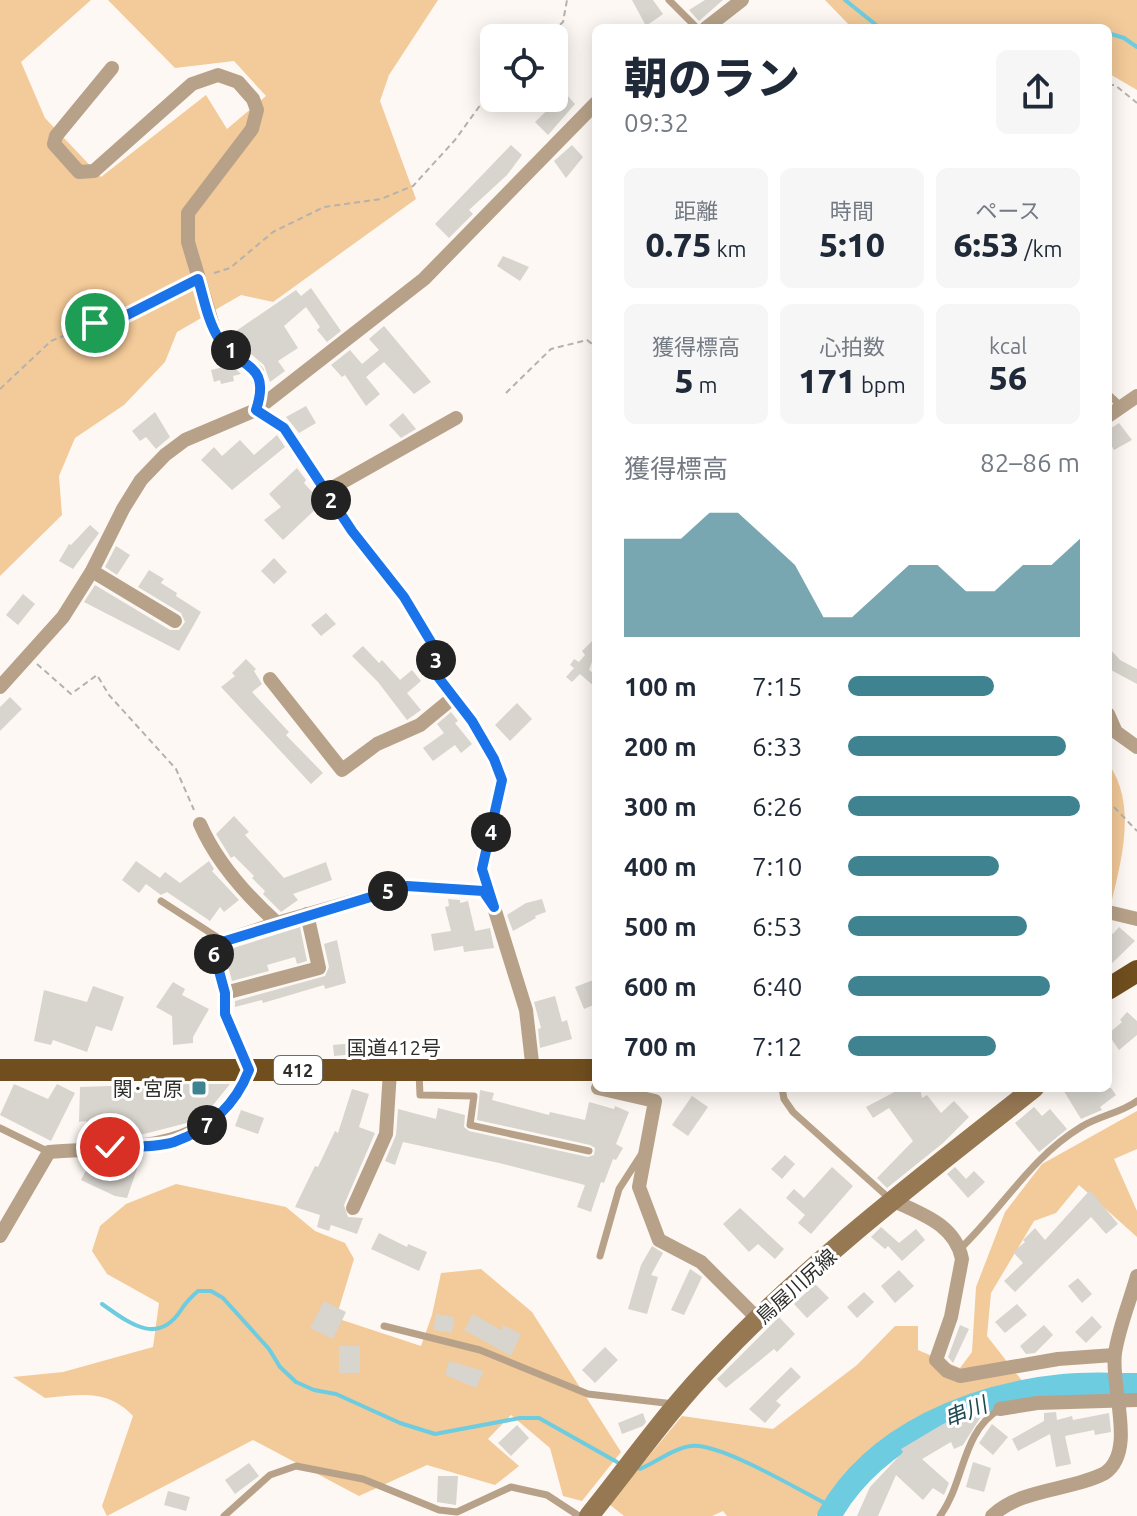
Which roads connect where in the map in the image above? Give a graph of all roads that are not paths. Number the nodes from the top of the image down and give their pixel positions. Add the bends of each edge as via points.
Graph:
1 (669, 0) edge
2 (742, 0) edge
3 (693, 24) edge
4 (711, 24) edge
5 (112, 68) dead end
6 (592, 107) edge
7 (1137, 396) edge
8 (1112, 398) edge
9 (1121, 407) junction
10 (256, 410) junction
11 (1112, 413) edge
12 (456, 418) dead end
13 (325, 492) junction
14 (352, 531) road end
15 (92, 571) junction
16 (175, 621) dead end
17 (437, 652) road end
18 (270, 679) dead end
19 (0, 687) edge
20 (454, 697) junction
21 (1112, 723) edge
22 (1137, 747) edge
23 (200, 824) road end
24 (161, 901) dead end
25 (494, 907) junction
26 (1112, 913) edge
27 (307, 914) junction
28 (1137, 919) edge
29 (277, 923) junction
30 (223, 941) junction
31 (1137, 971) edge
32 (1112, 987) edge
33 (225, 993) junction
34 (0, 1070) edge
35 (249, 1070) junction
36 (592, 1070) edge
37 (390, 1071) junction
38 (418, 1071) junction
39 (533, 1071) junction
40 (616, 1092) edge
41 (783, 1092) edge
42 (1029, 1092) edge
43 (1137, 1101) edge
44 (0, 1128) edge
45 (645, 1150) junction
46 (589, 1151) dead end
47 (49, 1152) junction
48 (892, 1200) junction
49 (353, 1208) dead end
50 (0, 1236) edge
51 (960, 1249) junction
52 (600, 1256) dead end
53 (1137, 1276) edge
54 (758, 1319) junction
55 (384, 1326) dead end
56 (1115, 1360) junction
57 (1120, 1397) junction
58 (1137, 1400) edge
59 (677, 1404) junction
60 (1000, 1409) joint
61 (593, 1513) edge
62 (224, 1516) edge
63 (940, 1516) edge
64 (992, 1516) edge

1 - 3 lane
2 - 4 street
5 - 10 street via 56,136 54,144 79,172 94,171 201,80 218,75 238,82 253,99 257,110 252,129 188,213 188,242 221,343 257,372 261,395
6 - 10 street via 424,279
7 - 9 street
8 - 9 lane
9 - 11 street
10 - 13 street via 284,428
10 - 15 street via 185,440 165,455 141,480
12 - 13 street
13 - 14 street
15 - 16 street
15 - 19 street via 63,617
17 - 20 street via 435,673
18 - 20 street via 342,770 377,744 420,725
20 - 25 street via 502,780 482,869
21 - 22 street
23 - 29 street via 245,893
24 - 30 lane
25 - 27 street via 483,891 407,886
25 - 39 street via 526,1010
26 - 28 street
27 - 29 street
27 - 33 street via 319,968
29 - 30 street
30 - 33 street via 212,945
31 - 32 highway
33 - 35 street via 225,1014
34 - 35 highway, 国道412号 / 412
35 - 37 highway, 国道412号 / 412
35 - 47 street via 240,1093 207,1126 172,1142
36 - 39 highway, 国道412号 / 412
37 - 38 highway, 国道412号 / 412
37 - 49 street via 386,1134
38 - 39 highway, 国道412号 / 412
38 - 46 lane via 420,1095 474,1096 470,1125
40 - 45 street via 655,1101
41 - 48 lane via 793,1112
42 - 48 main road, 鳥屋川尻線
43 - 51 lane via 1080,1127 1025,1173
44 - 47 lane
45 - 52 lane via 619,1189
45 - 54 street via 639,1187 659,1240 701,1262
47 - 50 street
48 - 51 street via 955,1236
48 - 54 main road, 鳥屋川尻線
51 - 56 street via 951,1317 936,1360 947,1371 960,1376 1058,1359
53 - 56 street
54 - 59 main road, 鳥屋川尻線
55 - 59 lane via 480,1350 588,1394
56 - 57 street
57 - 58 street
57 - 60 street
57 - 64 street via 1124,1447 1118,1463 1104,1474 1016,1502
59 - 61 main road, 鳥屋川尻線
60 - 63 lane via 975,1434 959,1482
61 - 62 lane via 511,1487 457,1512 439,1510 363,1479 296,1466 270,1475

